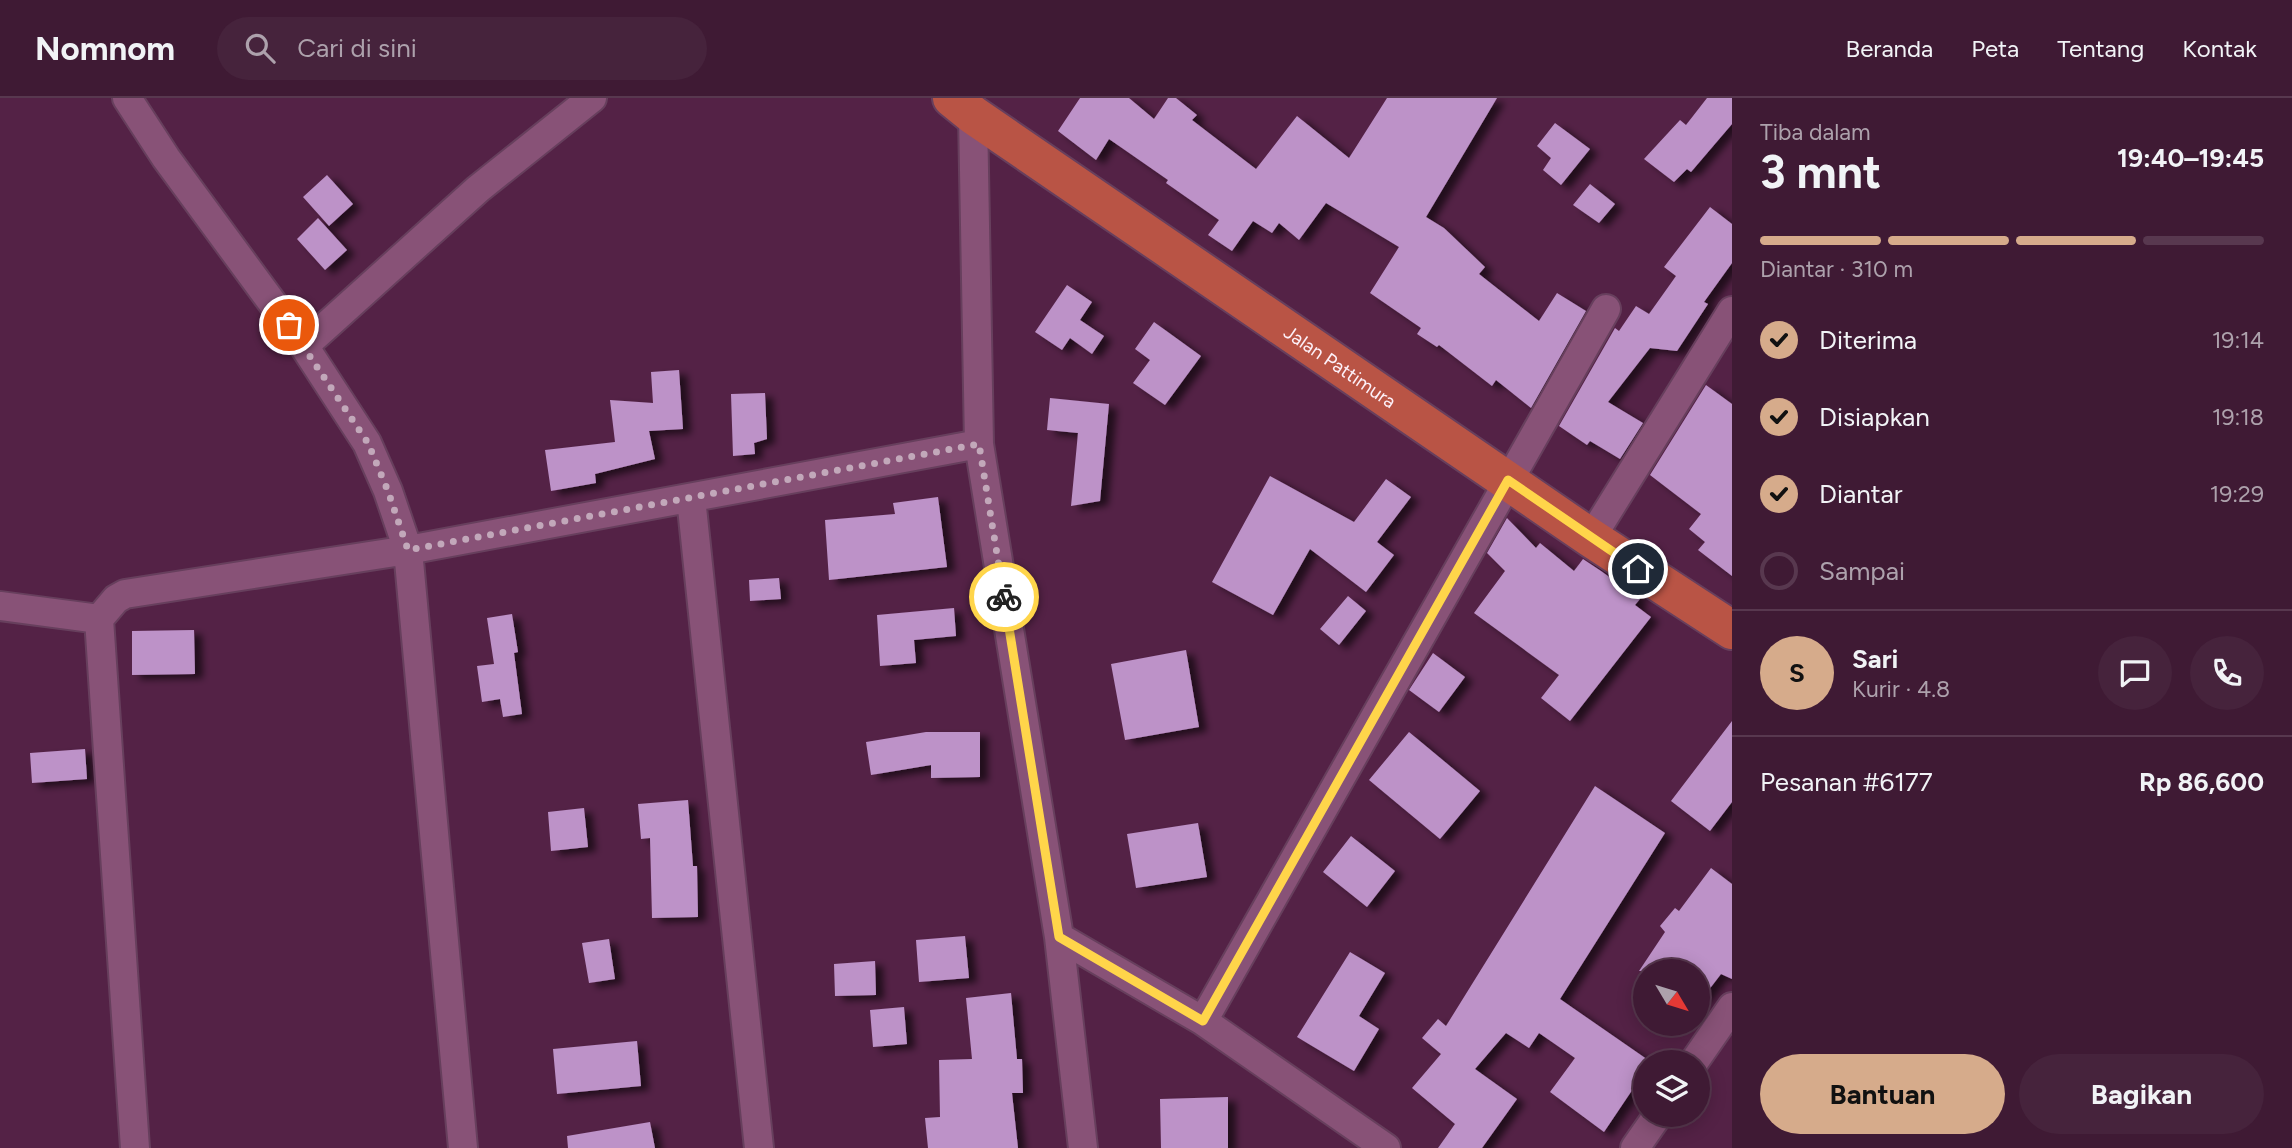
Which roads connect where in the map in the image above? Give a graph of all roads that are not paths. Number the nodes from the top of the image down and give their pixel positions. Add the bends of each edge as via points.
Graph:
1 (127, 98) edge
2 (592, 98) edge
3 (963, 107) edge
4 (1606, 309) dead end
5 (1732, 311) edge
6 (304, 346) junction
7 (979, 444) junction
8 (1508, 480) junction
9 (691, 498) junction
10 (1591, 538) junction
11 (408, 550) junction
12 (0, 606) edge
13 (99, 619) junction
14 (1732, 630) edge
15 (1059, 937) junction
16 (1732, 1007) edge
17 (1203, 1021) junction
18 (1702, 1050) edge
19 (1649, 1127) edge
20 (135, 1148) edge
21 (463, 1148) edge
22 (759, 1148) edge
23 (1083, 1148) edge
24 (1386, 1148) edge
25 (1634, 1148) edge

1 - 6 street
2 - 6 street via 478,189
3 - 7 street
3 - 8 main road, Jalan Pattimura
4 - 8 street
5 - 10 street
6 - 11 street via 368,443
7 - 9 street
7 - 15 street
8 - 10 main road, Jalan Pattimura
8 - 17 street
9 - 11 street
9 - 22 street
10 - 14 main road, Jalan Pattimura
11 - 13 street via 125,594
11 - 21 street
12 - 13 street
13 - 20 street
15 - 17 street
15 - 23 street
16 - 18 street
17 - 24 street
19 - 25 street

